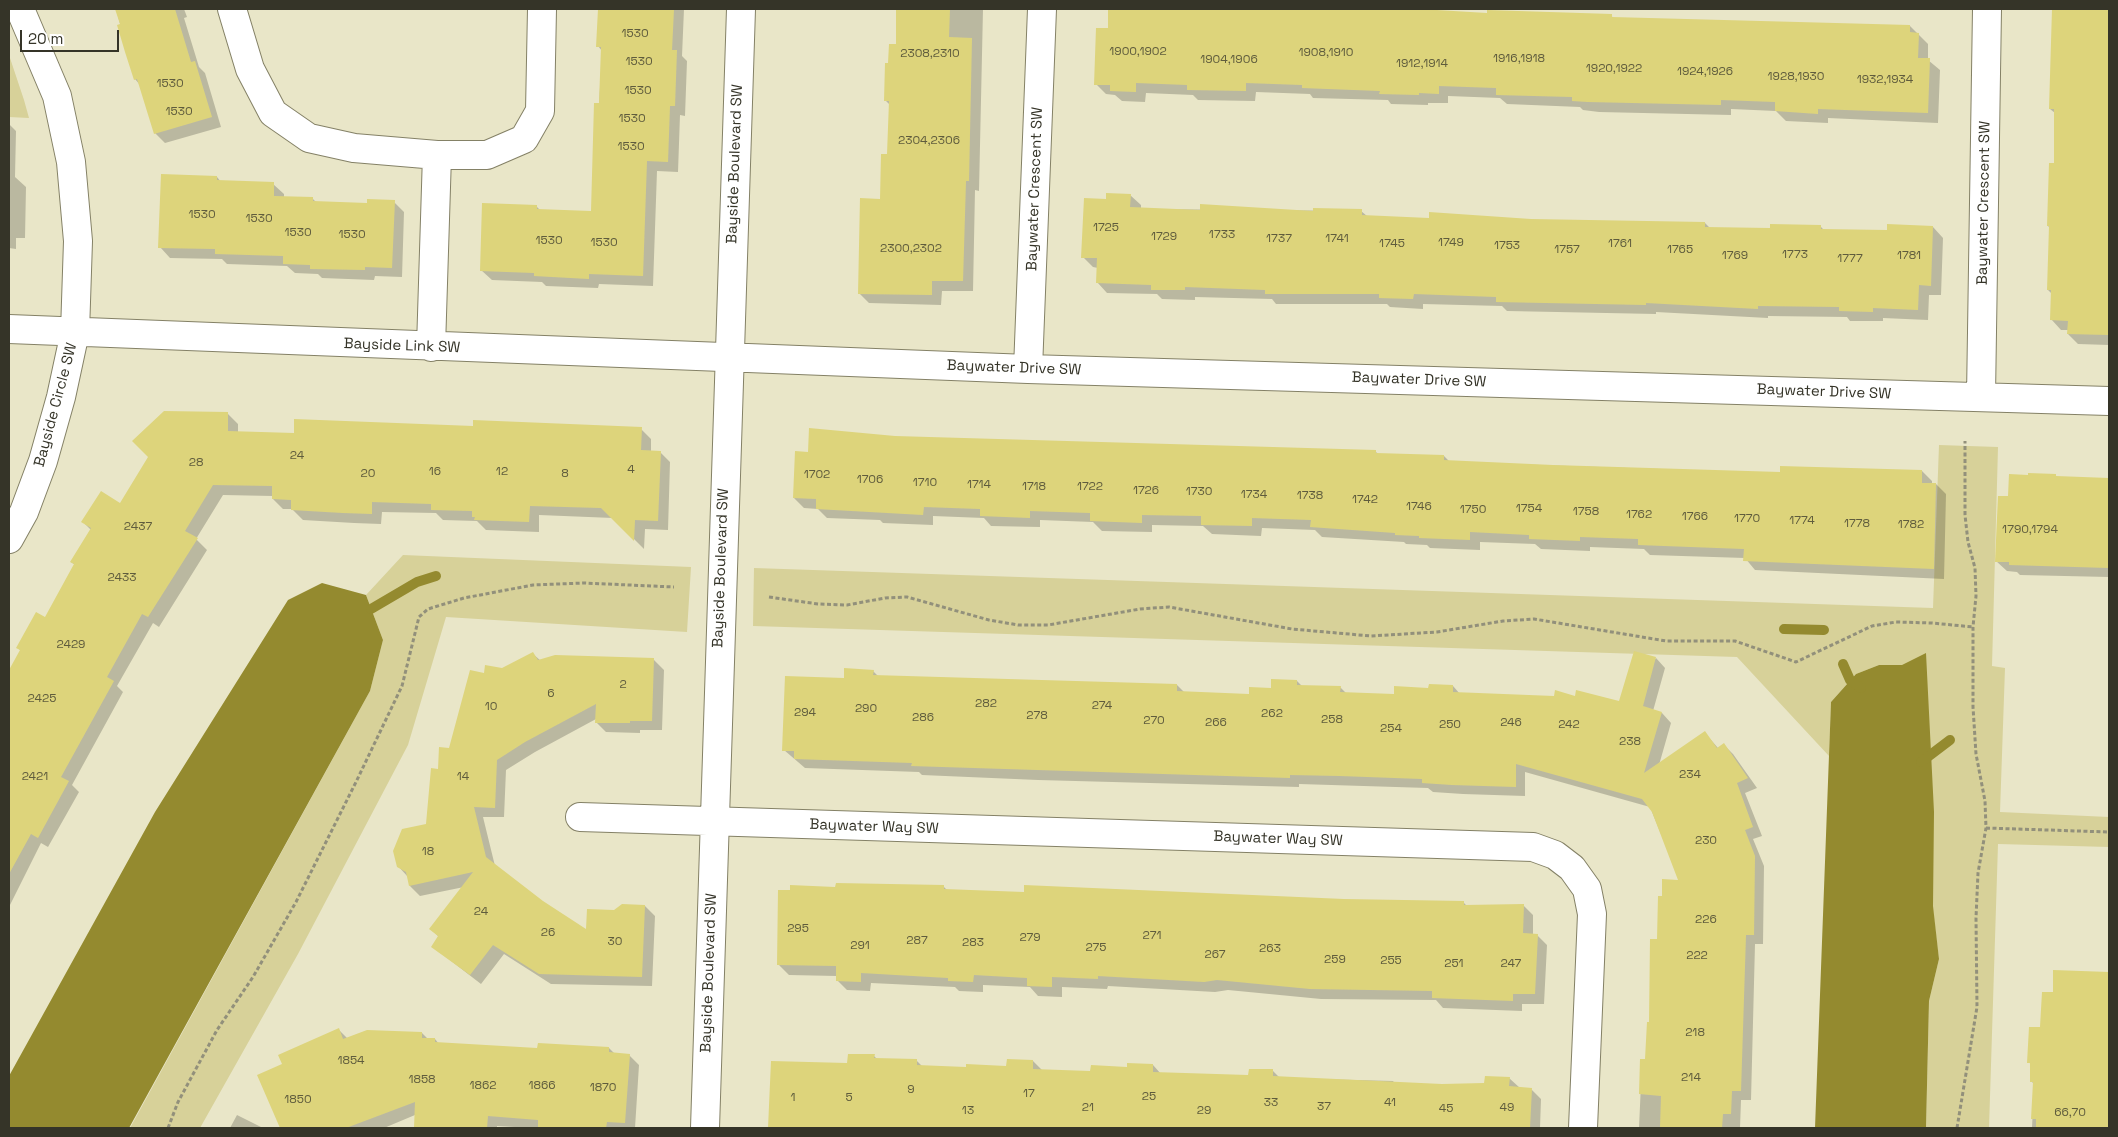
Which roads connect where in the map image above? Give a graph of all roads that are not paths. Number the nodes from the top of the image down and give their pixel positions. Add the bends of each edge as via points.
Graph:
1 (20, 9) edge
2 (232, 9) edge
3 (542, 9) edge
4 (741, 9) edge
5 (1042, 9) edge
6 (1987, 9) edge
7 (437, 155) junction
8 (9, 329) edge
9 (75, 332) junction
10 (431, 347) junction
11 (728, 358) junction
12 (1028, 369) junction
13 (1981, 396) junction
14 (2109, 402) edge
15 (9, 538) edge
16 (580, 817) dead end
17 (713, 822) junction
18 (704, 1128) edge
19 (1584, 1128) edge

1 - 9 street via 57,96 71,162 78,241
2 - 7 street via 250,69 273,113 309,138 354,148
3 - 7 street via 540,111 524,138 487,155
4 - 11 street, Bayside Boulevard SW
5 - 12 street, Baywater Crescent SW
6 - 13 street, Baywater Crescent SW
7 - 10 street
8 - 9 street, Bayside Circle SW
9 - 10 street, Bayside Link SW
9 - 15 street, Bayside Circle SW via 43,461 24,512
10 - 11 street, Bayside Link SW
11 - 12 street, Baywater Drive SW
11 - 17 street, Bayside Boulevard SW
12 - 13 street, Baywater Drive SW
13 - 14 street, Baywater Drive SW
16 - 17 street, Baywater Way SW
17 - 18 street, Bayside Boulevard SW
17 - 19 street, Baywater Way SW via 1534,847 1554,855 1572,868 1587,889 1592,914

